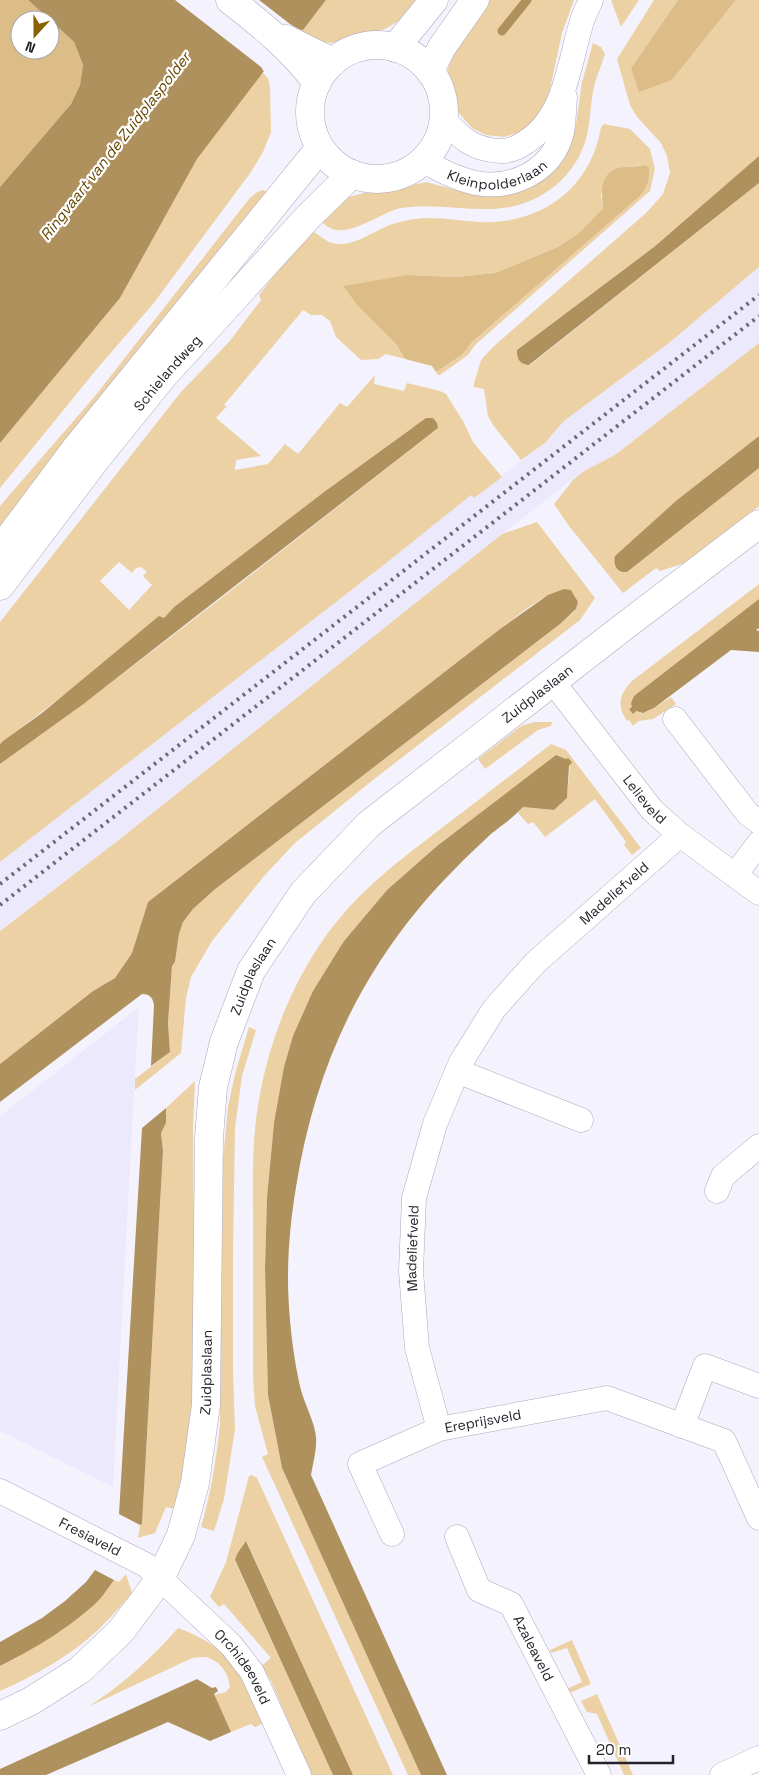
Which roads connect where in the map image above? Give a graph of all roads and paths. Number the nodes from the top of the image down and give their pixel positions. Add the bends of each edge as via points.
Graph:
1 (230, 0) edge
2 (434, 0) edge
3 (475, 0) edge
4 (591, 0) edge
5 (395, 48) junction
6 (430, 71) junction
7 (325, 72) junction
8 (566, 81) junction
9 (444, 119) junction
10 (320, 148) junction
11 (423, 161) junction
12 (352, 174) junction
13 (759, 524) edge
14 (0, 550) edge
15 (0, 586) edge
16 (553, 682) junction
17 (675, 719) dead end
18 (759, 822) edge
19 (680, 836) junction
20 (759, 843) edge
21 (735, 875) junction
22 (759, 893) edge
23 (457, 1072) junction
24 (582, 1120) dead end
25 (759, 1146) edge
26 (717, 1191) dead end
27 (759, 1386) edge
28 (682, 1426) junction
29 (439, 1429) junction
30 (5, 1500) edge
31 (759, 1518) edge
32 (392, 1534) dead end
33 (457, 1537) dead end
34 (160, 1579) junction
35 (121, 1631) junction
36 (0, 1697) edge
37 (0, 1716) edge
38 (759, 1758) edge
39 (299, 1775) edge
40 (599, 1775) edge
41 (722, 1775) edge

1 - 7 street
2 - 5 street
3 - 6 street via 442,46
4 - 8 street, Kleinpolderlaan
5 - 6 street via 408,53
5 - 7 street via 368,46 343,54
6 - 9 street via 443,102
7 - 10 street via 311,99 311,126
8 - 9 street, Kleinpolderlaan via 550,118 537,135 506,151 472,145
8 - 11 street, Kleinpolderlaan via 562,132 554,152 536,171 514,182 495,185 452,176
9 - 11 street via 433,149
10 - 12 street via 334,163
10 - 14 street, Schielandweg via 83,440
11 - 12 street via 402,175 389,178
12 - 15 street, Schielandweg via 308,217 165,374 96,458
13 - 16 street, Zuidplaslaan
16 - 19 street, Lelieveld via 652,810
16 - 34 street, Zuidplaslaan via 369,824 303,893 251,971 224,1042 213,1087 208,1147 206,1405 195,1483 181,1534
17 - 18 street via 748,814
19 - 21 street, Lelieveld
19 - 23 street, Madeliefveld via 536,962 494,1009
20 - 21 street
21 - 22 street, Lelieveld
23 - 24 street
23 - 29 street, Madeliefveld via 435,1124 414,1198 411,1271 417,1348
25 - 26 street via 723,1176
27 - 28 street via 705,1366
28 - 29 street, Ereprijsveld via 607,1398
28 - 31 street, Ereprijsveld via 724,1441
29 - 32 street, Ereprijsveld via 360,1464
30 - 34 street, Fresiaveld via 146,1565
33 - 40 street, Azaleaveld via 479,1590 511,1604
34 - 35 street, Zuidplaslaan
34 - 39 street, Orchideeveld via 231,1645 252,1672
35 - 36 street, Zuidplaslaan via 61,1668
35 - 37 street, Zuidplaslaan via 80,1670
38 - 41 street

